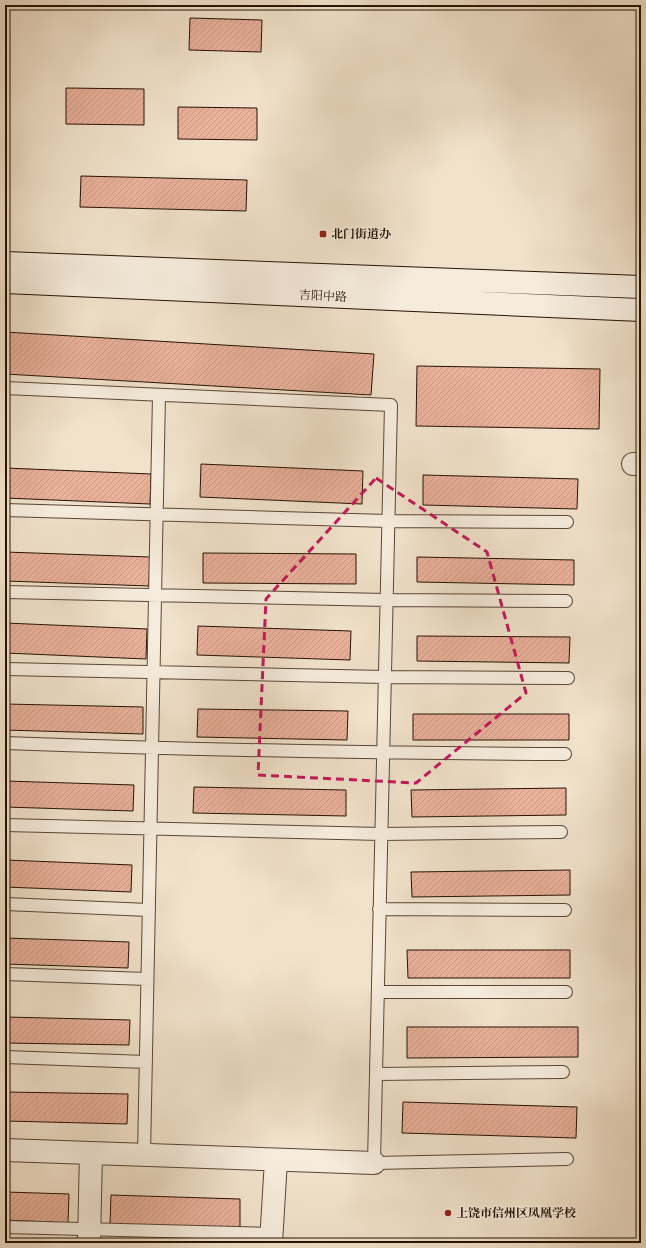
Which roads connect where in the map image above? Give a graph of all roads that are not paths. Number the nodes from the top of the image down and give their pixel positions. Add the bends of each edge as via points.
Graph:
1 (5, 262) edge
2 (5, 282) edge
3 (641, 287) edge
4 (641, 310) edge
5 (5, 388) edge
6 (159, 395) junction
7 (5, 510) edge
8 (156, 516) junction
9 (388, 521) junction
10 (567, 522) dead end
11 (5, 592) edge
12 (155, 596) junction
13 (387, 600) junction
14 (566, 601) dead end
15 (5, 670) edge
16 (153, 674) junction
17 (385, 677) junction
18 (568, 678) dead end
19 (5, 743) edge
20 (152, 749) junction
21 (383, 753) junction
22 (565, 754) dead end
23 (5, 825) edge
24 (150, 830) junction
25 (561, 832) dead end
26 (381, 834) junction
27 (5, 904) edge
28 (149, 910) junction
29 (379, 910) junction
30 (565, 910) dead end
31 (5, 974) edge
32 (147, 979) junction
33 (378, 992) junction
34 (566, 992) dead end
35 (5, 1057) edge
36 (146, 1062) junction
37 (563, 1072) dead end
38 (376, 1074) junction
39 (5, 1150) edge
40 (91, 1153) junction
41 (144, 1155) junction
42 (567, 1159) dead end
43 (276, 1160) junction
44 (374, 1163) junction
45 (5, 1226) edge
46 (89, 1236) edge
47 (271, 1239) edge

1 - 3 main road, 吉阳中路
2 - 4 main road, 吉阳中路
5 - 6 lane
6 - 8 lane
6 - 9 lane via 391,405
7 - 8 lane
8 - 9 lane
8 - 12 lane
9 - 10 lane
9 - 13 lane
11 - 12 lane
12 - 13 lane
12 - 16 lane
13 - 14 lane
13 - 17 lane
15 - 16 lane
16 - 17 lane
16 - 20 lane
17 - 18 lane
17 - 21 lane
19 - 20 lane
20 - 21 lane
20 - 24 lane
21 - 22 lane
21 - 26 lane
23 - 24 lane
24 - 26 lane
24 - 28 lane
25 - 26 lane
26 - 29 lane
27 - 28 lane
28 - 32 lane
29 - 30 lane
29 - 33 lane
31 - 32 lane
32 - 36 lane
33 - 34 lane
33 - 38 lane
35 - 36 lane
36 - 41 lane
37 - 38 lane
38 - 44 lane
39 - 40 main road
40 - 41 main road
40 - 46 main road
41 - 43 main road
42 - 44 lane
43 - 44 main road
43 - 47 main road
45 - 46 lane
46 - 47 lane

